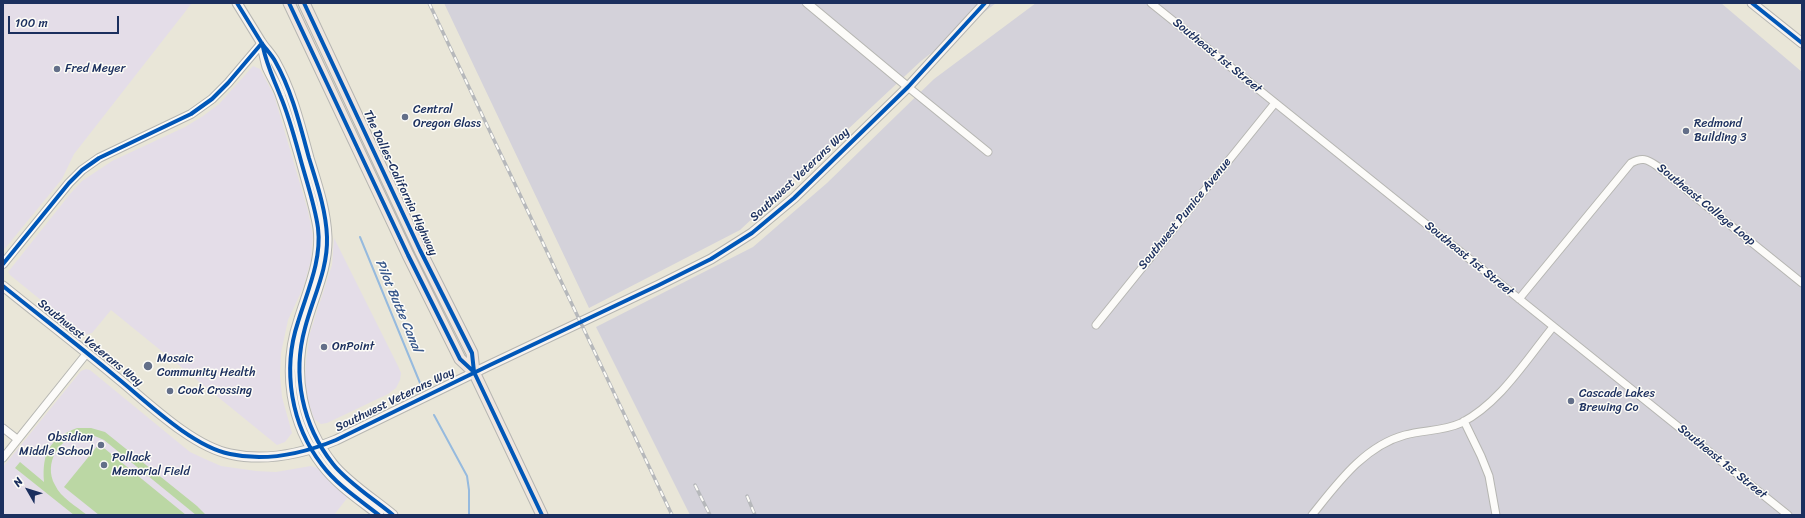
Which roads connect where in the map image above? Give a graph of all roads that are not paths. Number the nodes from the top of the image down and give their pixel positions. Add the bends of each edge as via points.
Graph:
1 (237, 3) edge
2 (289, 3) edge
3 (304, 3) edge
4 (807, 3) edge
5 (985, 3) edge
6 (1151, 3) edge
7 (1752, 3) edge
8 (262, 43) junction
9 (1802, 43) edge
10 (327, 83) junction
11 (908, 87) junction
12 (346, 91) junction
13 (1275, 103) junction
14 (988, 152) dead end
15 (3, 264) edge
16 (1802, 283) edge
17 (3, 286) edge
18 (1519, 299) junction
19 (1096, 325) dead end
20 (1553, 327) junction
21 (87, 353) junction
22 (474, 372) junction
23 (1464, 421) junction
24 (3, 428) edge
25 (17, 439) junction
26 (321, 446) junction
27 (312, 449) junction
28 (3, 458) edge
29 (379, 515) edge
30 (393, 515) edge
31 (542, 515) edge
32 (1312, 515) edge
33 (1496, 515) edge
34 (1788, 515) edge

1 - 8 main road
2 - 10 highway, The Dalles-California Highway
3 - 12 highway, The Dalles-California Highway
4 - 11 street
5 - 11 main road, Southwest Veterans Way
6 - 13 street, Southeast 1st Street
7 - 9 main road
8 - 15 street via 212,99 191,114 100,158 82,170
8 - 26 main road via 275,61 288,91 325,215 325,267 305,327 299,359 305,412
8 - 27 main road via 267,66 281,95 295,141 318,229 314,272 293,335 290,380 297,416
10 - 12 highway via 342,93
10 - 22 highway, The Dalles-California Highway via 460,359
11 - 14 street
11 - 22 main road, Southwest Veterans Way via 794,198 752,233 711,259 659,286
12 - 22 highway, The Dalles-California Highway via 472,354
13 - 18 street, Southeast 1st Street
13 - 19 street, Southwest Pumice Avenue
16 - 18 street, Southeast College Loop via 1657,166 1643,158 1631,163
17 - 21 main road, Southwest Veterans Way
18 - 20 street, Southeast 1st Street
20 - 23 street via 1507,385 1489,404
20 - 34 street, Southeast 1st Street
21 - 25 street
21 - 27 main road, Southwest Veterans Way via 175,424 211,448 248,457 283,456
22 - 26 main road, Southwest Veterans Way
22 - 31 highway, The Dalles-California Highway
23 - 32 street via 1404,435 1384,443 1347,472
23 - 33 street via 1489,476
24 - 25 street
25 - 28 street
26 - 27 main road, Southwest Veterans Way
26 - 30 main road via 334,465
27 - 29 main road via 323,466 338,481

